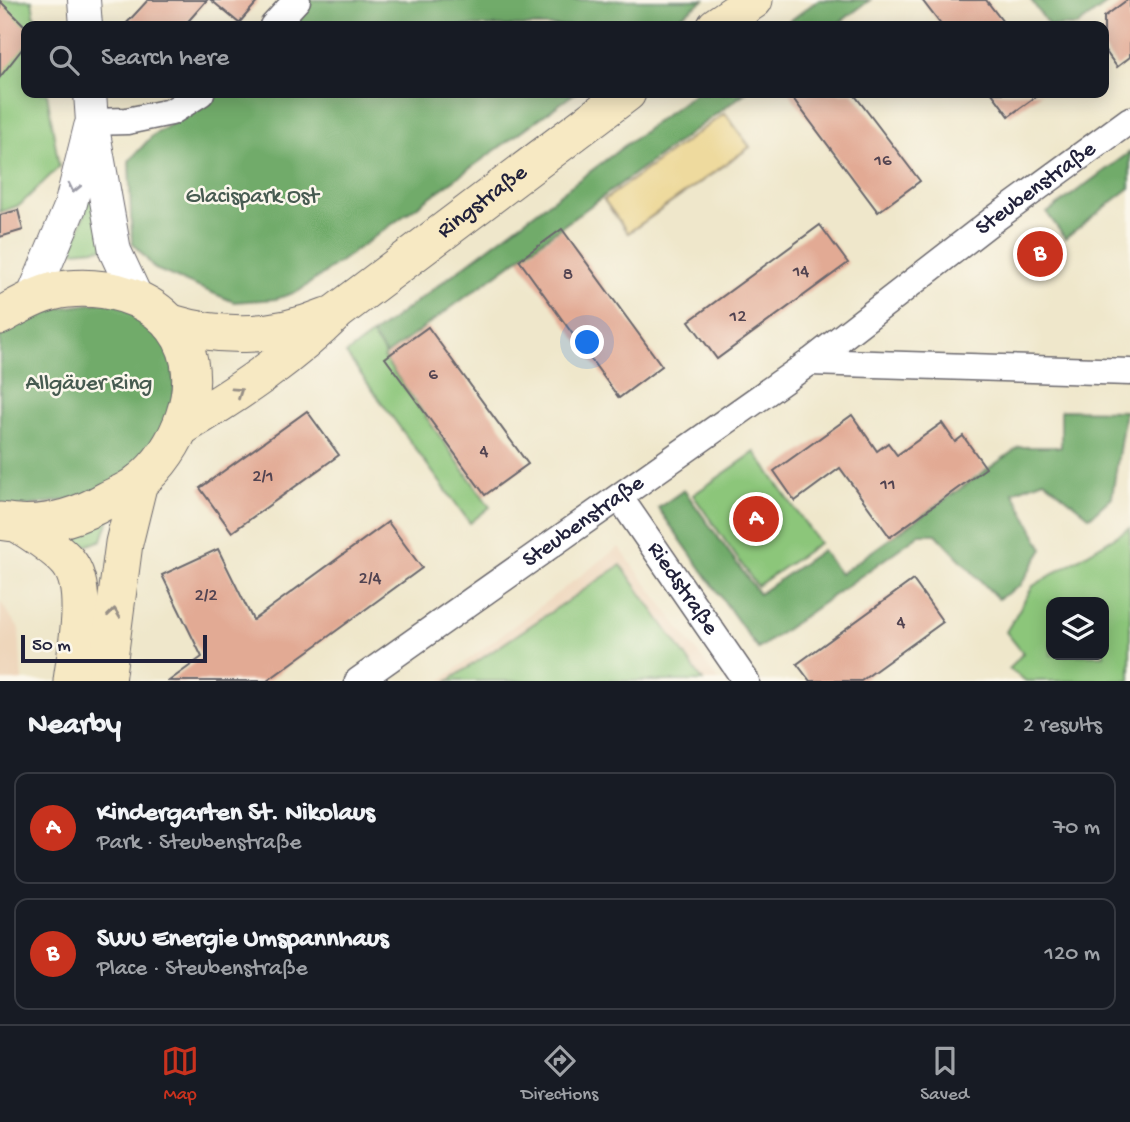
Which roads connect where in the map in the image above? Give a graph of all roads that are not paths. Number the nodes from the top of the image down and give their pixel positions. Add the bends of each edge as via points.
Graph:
1 (84, 0) edge
2 (297, 0) edge
3 (754, 0) edge
4 (86, 21) edge
5 (278, 21) edge
6 (723, 21) edge
7 (193, 98) edge
8 (619, 98) edge
9 (91, 108) edge
10 (1130, 120) edge
11 (136, 296) junction
12 (32, 298) junction
13 (338, 311) junction
14 (0, 316) edge
15 (171, 323) junction
16 (810, 362) junction
17 (1130, 372) edge
18 (180, 428) junction
19 (139, 482) junction
20 (620, 498) junction
21 (10, 523) edge
22 (72, 681) edge
23 (106, 681) edge
24 (358, 681) edge
25 (746, 681) edge

1 - 4 street
2 - 5 street
3 - 6 main road
7 - 9 street via 172,112 127,121
8 - 13 main road, Ringstraße
9 - 11 street via 115,251
9 -> 12 street via 70,207
10 - 16 street, Steubenstraße
11 - 12 main road via 104,288 66,289
11 - 15 main road
12 - 14 main road
13 - 15 main road, Ringstraße via 280,331 219,334
18 -> 13 main road, Ringstraße via 275,368
15 - 18 main road via 189,366 187,408
16 - 17 street
16 - 20 street, Steubenstraße
18 - 19 main road
19 - 21 main road via 67,518
23 -> 19 main road via 124,543
20 - 24 street, Steubenstraße
20 - 25 street, Riedstraße
21 - 22 main road via 70,564 78,588 80,619

